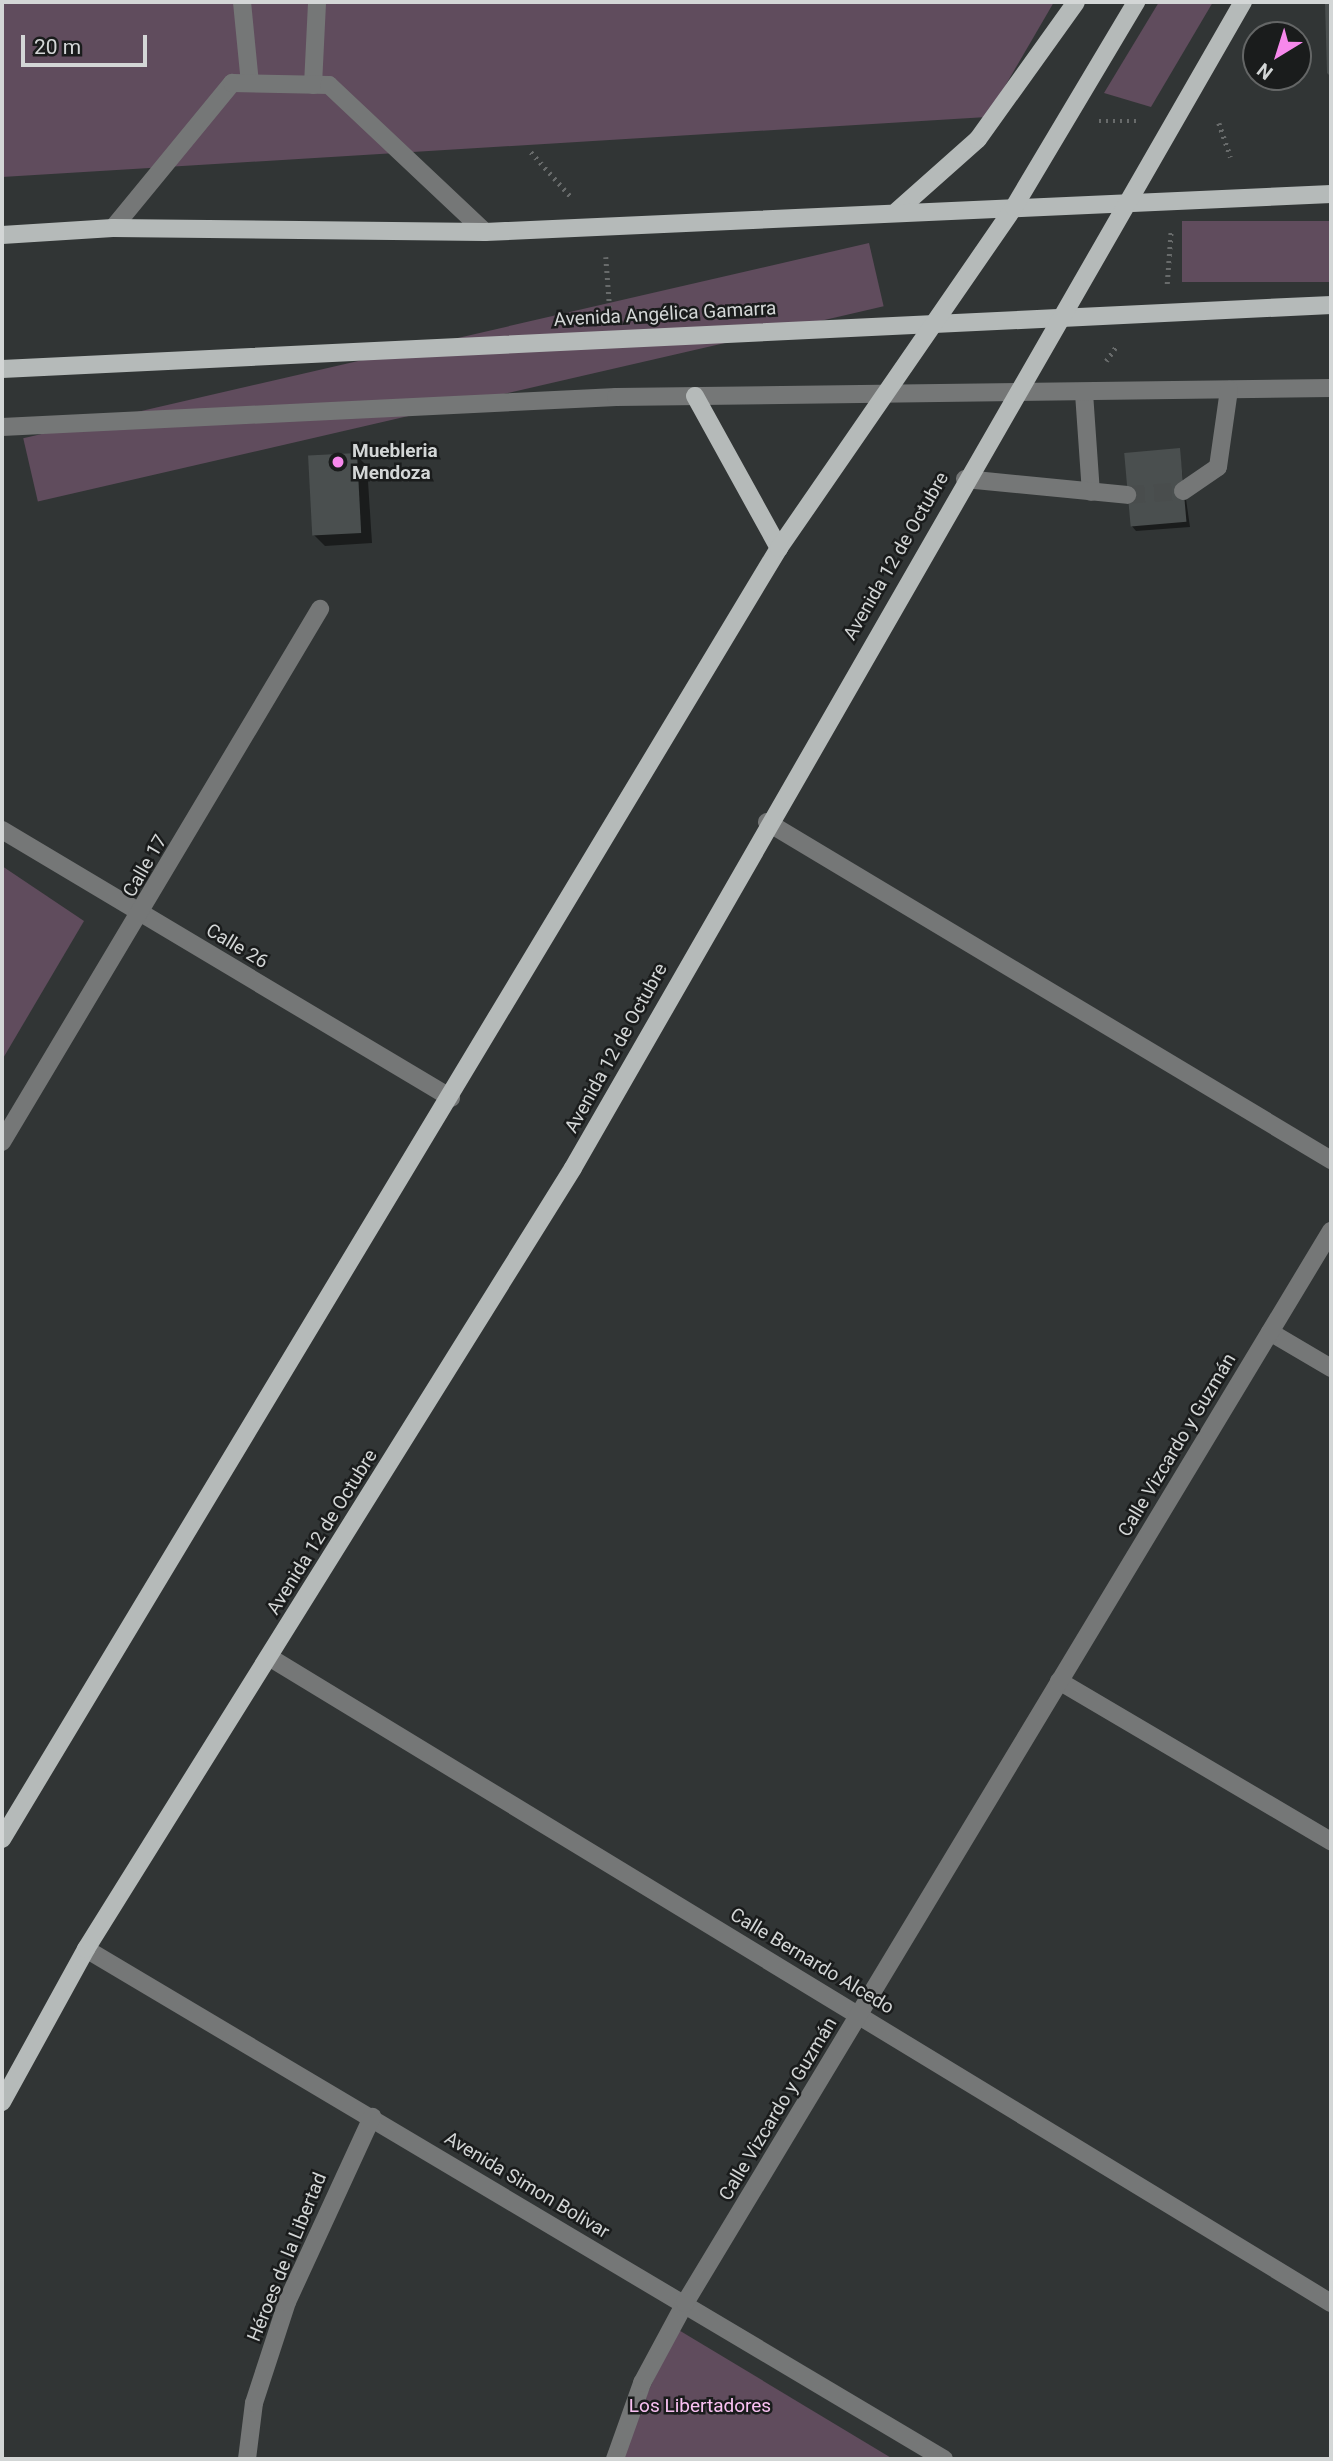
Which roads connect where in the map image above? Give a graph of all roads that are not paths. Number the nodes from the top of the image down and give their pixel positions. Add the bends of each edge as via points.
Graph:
1 (242, 2) edge
2 (317, 2) edge
3 (1076, 2) edge
4 (1243, 2) edge
5 (1134, 3) edge
6 (250, 83) junction
7 (313, 85) junction
8 (1331, 194) edge
9 (1123, 203) junction
10 (1014, 207) junction
11 (897, 211) junction
12 (113, 228) junction
13 (485, 232) junction
14 (2, 236) edge
15 (1331, 305) edge
16 (1063, 313) junction
17 (936, 321) junction
18 (2, 369) edge
19 (1331, 388) edge
20 (1229, 390) junction
21 (1084, 393) junction
22 (884, 394) junction
23 (1013, 394) junction
24 (695, 396) junction
25 (2, 427) edge
26 (965, 479) junction
27 (1184, 491) tunnel mouth
28 (1091, 492) junction
29 (1127, 495) tunnel mouth
30 (779, 548) junction
31 (320, 609) dead end
32 (767, 822) junction
33 (2, 830) edge
34 (142, 913) junction
35 (451, 1098) junction
36 (2, 1142) edge
37 (1331, 1160) edge
38 (1331, 1231) edge
39 (1270, 1332) junction
40 (1331, 1368) edge
41 (270, 1657) junction
42 (1059, 1681) junction
43 (2, 1839) edge
44 (1331, 1841) edge
45 (86, 1949) junction
46 (860, 2015) junction
47 (2, 2102) edge
48 (372, 2117) junction
49 (1331, 2303) edge
50 (685, 2304) junction
51 (247, 2459) edge
52 (615, 2459) edge
53 (944, 2459) edge

1 - 6 street
2 - 7 street
3 - 11 main road via 978,139
4 - 9 main road, Avenida 12 de Octubre
5 - 10 main road
6 - 7 street
6 - 12 street via 232,83
7 - 13 street via 329,85
8 - 9 main road
9 - 10 main road
9 - 16 main road, Avenida 12 de Octubre
10 - 11 main road
10 - 17 main road
11 - 13 main road
12 - 13 main road
12 - 14 main road
15 - 16 main road, Avenida Angélica Gamarra
16 - 17 main road, Avenida Angélica Gamarra
16 - 23 main road, Avenida 12 de Octubre
17 - 18 main road, Avenida Angélica Gamarra
17 - 22 main road
19 - 20 street
20 - 21 street
20 - 27 street via 1218,467
21 - 23 street
21 - 28 street
22 - 23 street
22 - 24 street
22 - 30 main road
23 - 26 main road, Avenida 12 de Octubre
24 - 25 street
24 - 30 main road
26 - 28 street
26 - 32 main road, Avenida 12 de Octubre
28 - 29 street
30 - 35 main road
31 - 34 street, Calle 17
32 - 37 street
32 - 41 main road, Avenida 12 de Octubre via 573,1168
33 - 34 street, Calle 26
34 - 35 street, Calle 26
34 - 36 street, Calle 17
35 - 43 main road
38 - 39 street, Calle Vizcardo y Guzmán
39 - 40 street
39 - 42 street, Calle Vizcardo y Guzmán
41 - 45 main road, Avenida 12 de Octubre
41 - 46 street, Calle Bernardo Alcedo
42 - 44 street
42 - 46 street, Calle Vizcardo y Guzmán
45 - 47 main road, Avenida 12 de Octubre
45 - 48 street, Avenida Simon Bolivar
46 - 49 street, Calle Bernardo Alcedo
46 - 50 street, Calle Vizcardo y Guzmán
48 - 50 street, Avenida Simon Bolivar
48 - 51 street, Héroes de la Libertad via 287,2302 254,2403
50 - 52 street, Calle Vizcardo y Guzmán via 642,2382
50 - 53 street, Avenida Simon Bolivar

